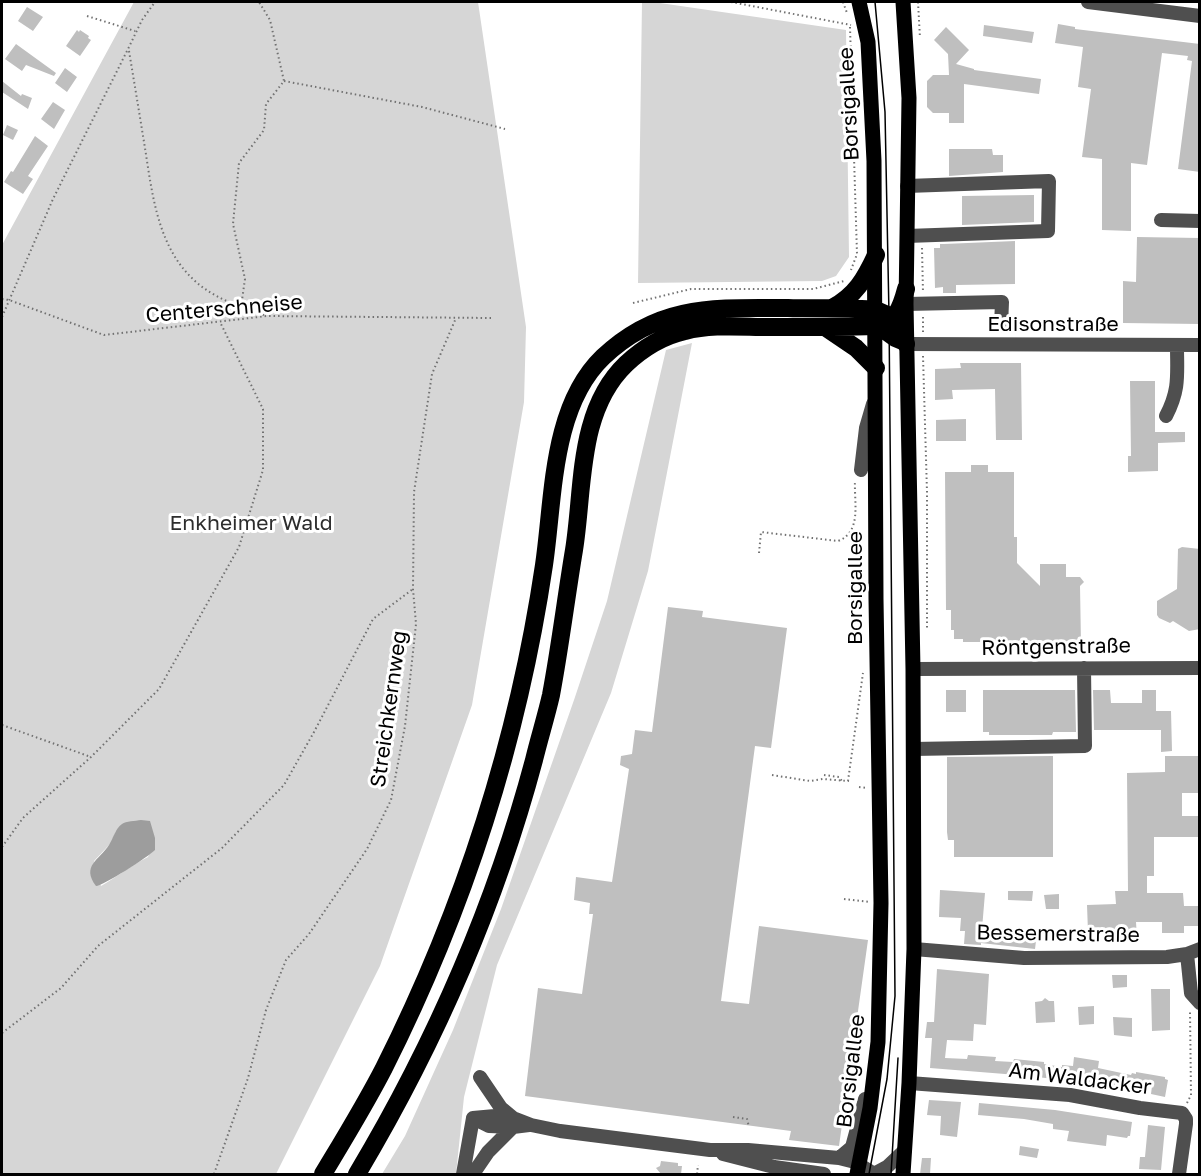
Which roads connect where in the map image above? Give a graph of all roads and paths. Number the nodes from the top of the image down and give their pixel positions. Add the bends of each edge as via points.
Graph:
1 (155, 2) edge
2 (259, 2) edge
3 (731, 2) edge
4 (859, 2) edge
5 (866, 2) edge
6 (1088, 2) edge
7 (908, 3) edge
8 (1170, 7) edge
9 (87, 16) dead end
10 (1200, 16) edge
11 (857, 24) junction
12 (135, 31) junction
13 (128, 49) junction
14 (284, 81) junction
15 (505, 129) dead end
16 (908, 186) junction
17 (1161, 220) dead end
18 (1200, 221) edge
19 (907, 240) junction
20 (942, 242) dead end
21 (876, 255) junction
22 (850, 271) dead end
23 (847, 280) dead end
24 (906, 297) junction
25 (2, 299) edge
26 (9, 300) junction
27 (633, 303) dead end
28 (241, 307) junction
29 (830, 309) junction
30 (267, 316) junction
31 (2, 317) edge
32 (456, 318) junction
33 (491, 318) dead end
34 (876, 318) junction
35 (894, 318) junction
36 (220, 322) junction
37 (1001, 326) dead end
38 (825, 327) junction
39 (906, 344) junction
40 (1177, 345) junction
41 (1200, 345) edge
42 (876, 368) junction
43 (876, 396) junction
44 (1166, 416) dead end
45 (858, 474) joint
46 (759, 552) dead end
47 (413, 589) junction
48 (1084, 668) junction
49 (1200, 668) edge
50 (913, 669) junction
51 (862, 678) dead end
52 (2, 724) edge
53 (912, 749) junction
54 (91, 757) junction
55 (772, 775) dead end
56 (824, 775) dead end
57 (842, 781) junction
58 (859, 786) dead end
59 (870, 789) dead end
60 (2, 847) edge
61 (844, 899) dead end
62 (872, 903) dead end
63 (914, 950) junction
64 (1193, 951) edge
65 (1197, 1000) edge
66 (2, 1033) edge
67 (878, 1042) junction
68 (480, 1077) dead end
69 (909, 1083) junction
70 (1182, 1113) junction
71 (733, 1117) dead end
72 (513, 1122) junction
73 (749, 1127) dead end
74 (712, 1150) junction
75 (905, 1150) junction
76 (838, 1158) junction
77 (698, 1165) dead end
78 (774, 1167) junction
79 (858, 1169) edge
80 (214, 1174) edge
81 (323, 1174) edge
82 (357, 1174) edge
83 (464, 1174) edge
84 (473, 1174) edge
85 (697, 1174) edge
86 (794, 1174) edge
87 (824, 1174) edge
88 (874, 1174) edge
89 (903, 1174) edge
90 (1179, 1174) edge

1 - 12 path
2 - 14 path via 270,20
3 - 11 path
4 - 11 main road, Borsigallee
5 - 11 street
6 - 8 street
7 - 16 main road
8 - 10 street
9 - 12 path
11 - 21 main road, Borsigallee via 870,75
11 - 22 path via 856,254
12 - 13 path
13 - 26 path via 53,199
13 - 28 path via 161,228 177,261 195,281 222,300
14 - 15 path via 422,107
14 - 28 path via 266,104 264,130 239,163 233,224 245,279
16 - 19 main road
16 - 19 street via 1049,181 1048,231
17 - 18 street
19 - 20 street
19 - 24 main road
21 - 29 highway via 861,284 844,302
21 - 34 main road, Borsigallee
23 - 27 path via 813,289 691,289
24 - 35 highway
24 - 37 street via 1002,302
24 - 39 main road
25 - 26 path, Centerschneise
26 - 31 path
26 - 36 path, Centerschneise via 104,335
28 - 30 path
29 - 34 highway
29 - 81 highway via 712,308 671,316 616,345 578,392 561,433 544,570 527,659 479,840 418,997 383,1069
30 - 32 path, Centerschneise
30 - 36 path, Centerschneise
32 - 33 path, Centerschneise
32 - 47 path, Streichkernweg via 432,374 414,492
34 - 35 highway
34 - 38 highway
34 - 39 main road via 894,339
34 - 42 main road, Borsigallee
35 - 39 highway
36 - 54 path via 263,409 262,470 239,547 159,689
38 - 42 highway via 856,348
38 - 82 highway via 718,327 684,331 637,355 616,375 599,402 586,448 550,696 515,830 453,992
39 - 40 street, Edisonstraße
39 - 50 main road
40 - 41 street, Edisonstraße
40 - 44 street via 1177,388
42 - 43 main road, Borsigallee
43 - 45 street
43 - 67 main road, Borsigallee via 881,903
45 - 46 path via 855,522 846,538 838,541 761,532
47 - 66 path via 373,619 284,785 222,848 98,946 61,988
47 - 80 path, Streichkernweg via 416,624 405,726 391,800 368,849 309,934 286,960 266,1010 248,1078
48 - 49 street, Röntgenstraße
48 - 50 street, Röntgenstraße
48 - 53 street via 1084,746
50 - 53 main road
51 - 57 path via 848,781
52 - 54 path
53 - 63 main road
54 - 60 path via 23,818
55 - 57 path
56 - 57 path
58 - 59 path
61 - 62 path
63 - 64 street, Bessemerstraße via 1024,958 1167,957
63 - 69 main road
64 - 65 street via 1189,985
65 - 70 path via 1190,1003 1191,1095
67 - 76 street via 852,1147
67 - 79 main road, Borsigallee
68 - 72 street
69 - 70 street, Am Waldacker via 1070,1095
69 - 75 main road
70 - 90 street via 1186,1124
71 - 73 path via 747,1119
72 - 74 street
72 - 83 street via 489,1126 473,1118
72 - 84 street
74 - 76 street
74 - 78 street
75 - 88 street
75 - 89 main road
76 - 79 street
77 - 85 path
78 - 86 street
78 - 87 street
79 - 88 street

